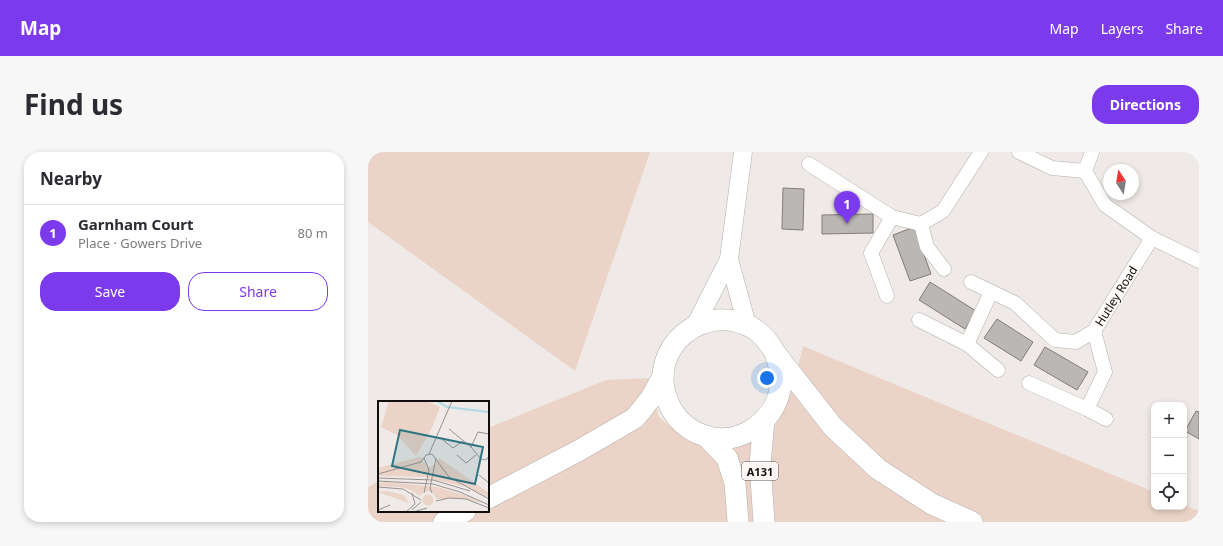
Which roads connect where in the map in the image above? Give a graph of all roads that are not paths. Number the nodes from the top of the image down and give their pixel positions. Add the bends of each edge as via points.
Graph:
1 (743, 152) edge
2 (981, 152) edge
3 (1019, 152) edge
4 (1092, 152) edge
5 (809, 164) dead end
6 (1085, 171) junction
7 (892, 217) junction
8 (921, 224) junction
9 (1152, 238) junction
10 (729, 258) junction
11 (1199, 261) edge
12 (944, 269) dead end
13 (970, 282) dead end
14 (991, 292) junction
15 (887, 296) dead end
16 (919, 320) dead end
17 (747, 325) junction
18 (695, 326) junction
19 (1094, 332) junction
20 (967, 344) junction
21 (775, 353) junction
22 (998, 370) dead end
23 (662, 376) junction
24 (1029, 383) dead end
25 (1087, 409) junction
26 (1106, 419) dead end
27 (764, 420) junction
28 (706, 436) junction
29 (489, 497) edge
30 (462, 512) edge
31 (444, 522) edge
32 (738, 522) edge
33 (764, 522) edge
34 (972, 522) edge

1 - 10 main road
2 - 8 street via 943,211
3 - 6 street via 1052,168
4 - 6 street
5 - 7 street
6 - 9 street via 1105,205
7 - 8 street
7 - 15 street via 871,253
8 - 12 street via 927,246
9 - 11 street
9 - 19 street, Hutley Road
10 - 17 main road
10 - 18 main road
13 - 14 street, Hutley Road
14 - 19 street, Hutley Road via 1014,303 1055,340 1076,342
14 - 20 street
16 - 20 street
17 - 18 highway via 722,320
17 - 21 highway via 762,335
18 - 23 highway via 681,336 671,348
19 - 25 street via 1105,372
20 - 22 street
21 - 27 highway via 781,373 780,389 774,407
21 - 34 highway via 834,427 878,469 932,504
23 - 28 highway via 664,392 672,412 693,431
23 - 29 highway via 651,398 635,418 578,452
24 - 25 street
25 - 26 street
27 - 28 highway via 753,429 730,438
27 - 33 highway, A131 via 760,464
28 - 32 highway, A131 via 727,458 735,483
30 - 31 highway

